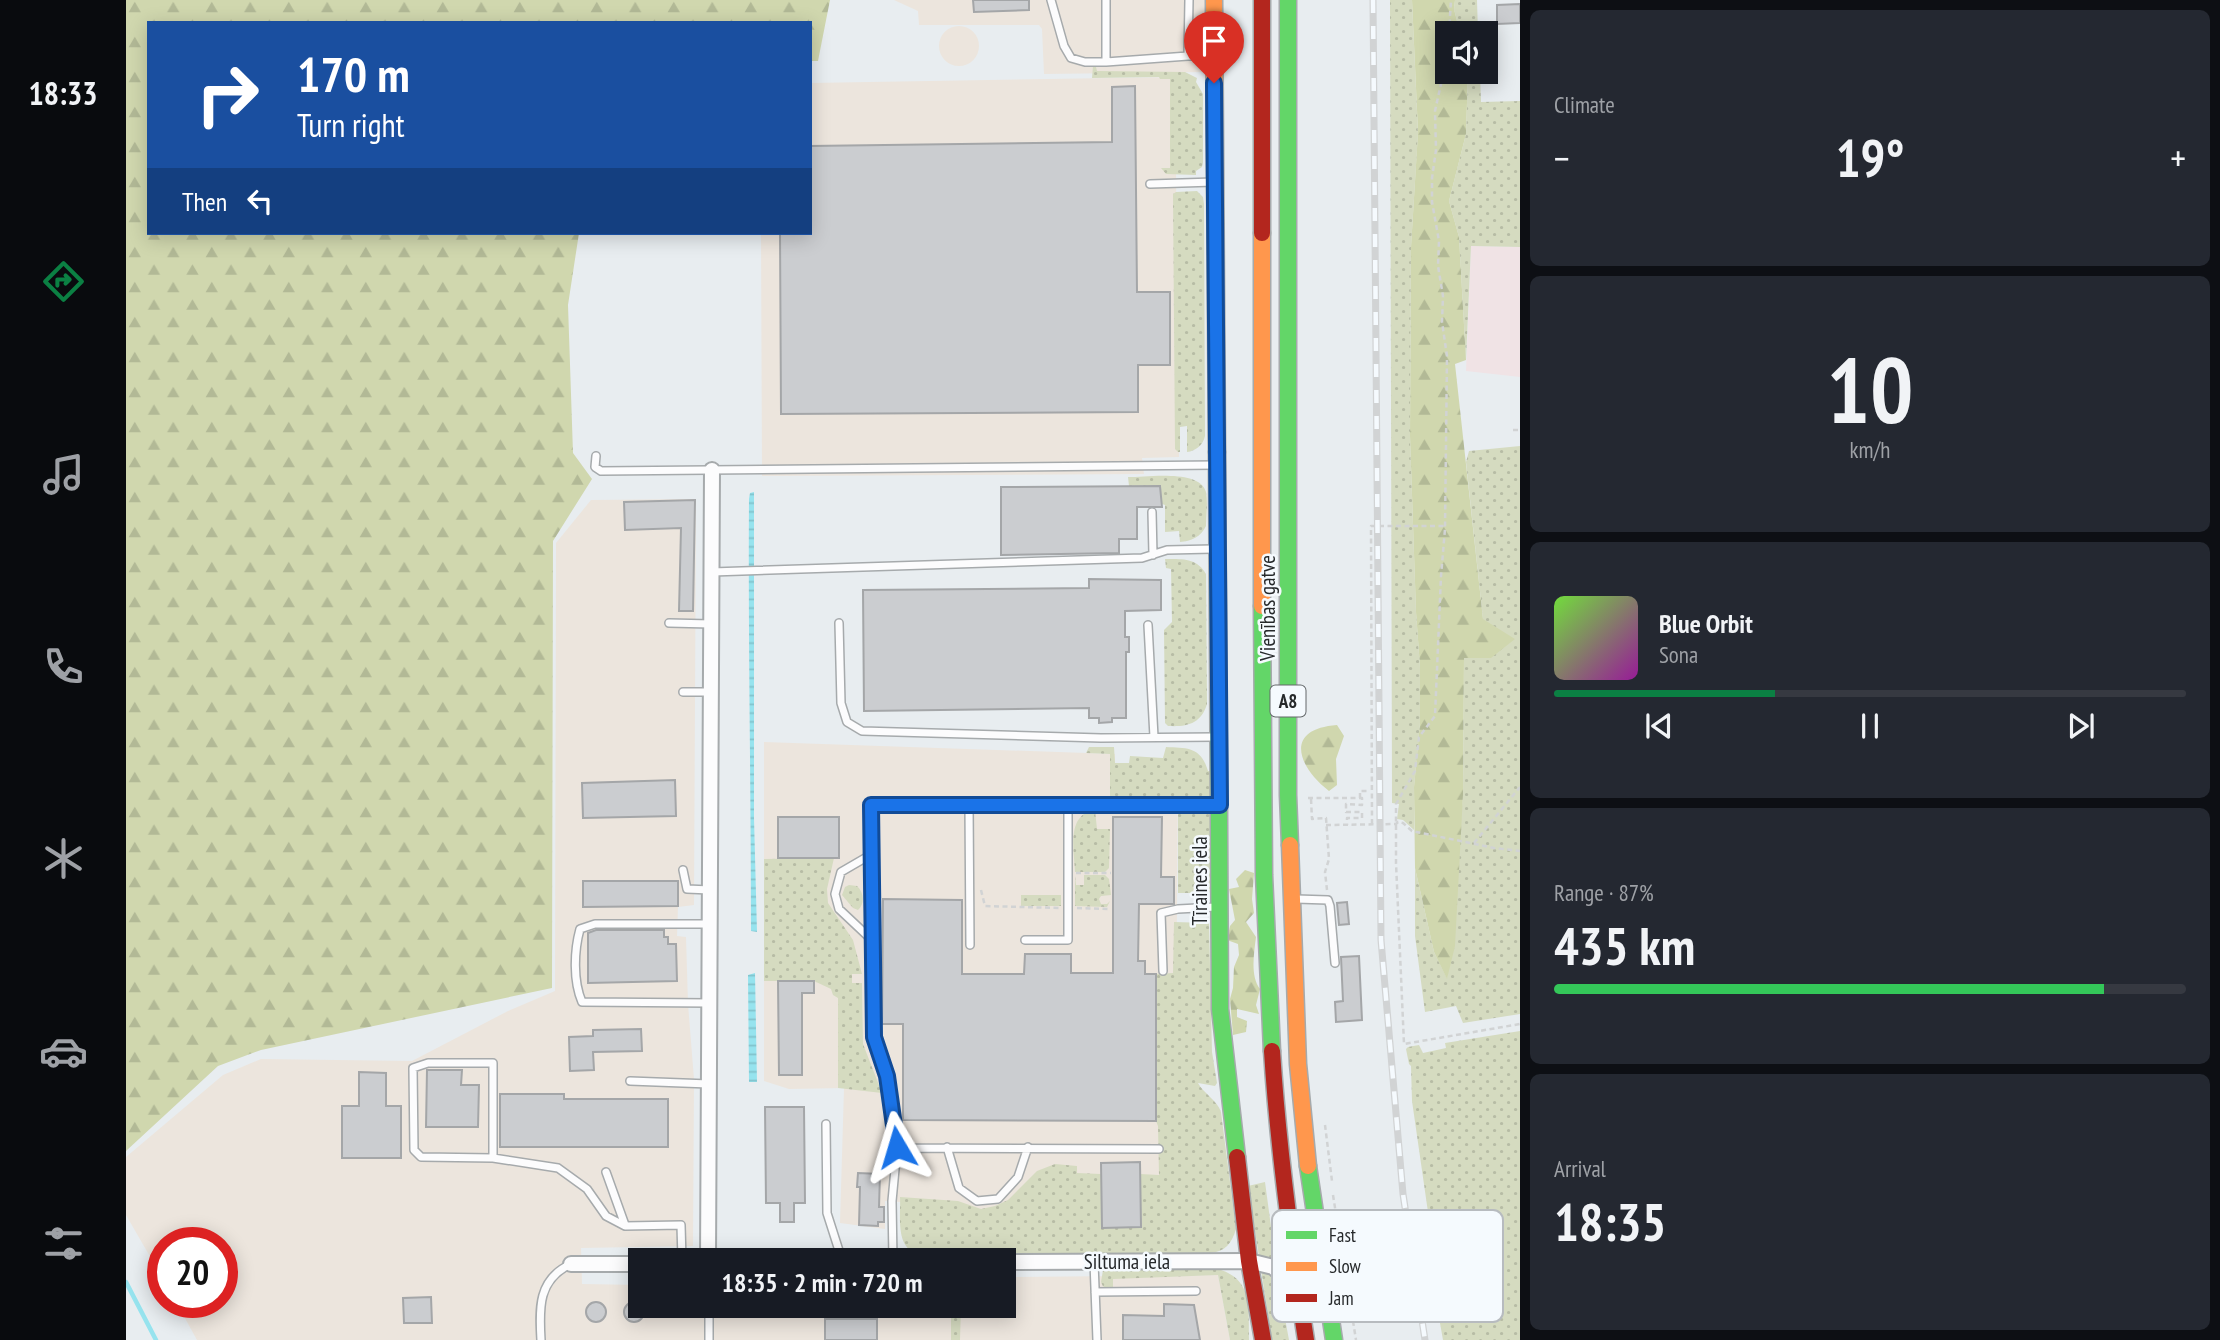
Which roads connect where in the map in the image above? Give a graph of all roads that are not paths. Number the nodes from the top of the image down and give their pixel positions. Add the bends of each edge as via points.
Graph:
1 (1051, 0) edge
2 (1106, 0) edge
3 (1189, 0) edge
4 (1214, 0) edge
5 (1262, 0) edge
6 (1288, 0) edge
7 (1188, 56) junction
8 (1214, 56) junction
9 (1262, 60) junction
10 (1288, 60) junction
11 (1106, 62) junction
12 (1214, 182) junction
13 (1150, 184) dead end
14 (596, 456) dead end
15 (1217, 465) junction
16 (712, 470) junction
17 (1152, 512) dead end
18 (1217, 548) junction
19 (1153, 555) junction
20 (711, 572) junction
21 (669, 623) dead end
22 (839, 623) dead end
23 (711, 624) junction
24 (1148, 625) dead end
25 (683, 692) dead end
26 (711, 692) junction
27 (1154, 737) junction
28 (1219, 737) junction
29 (969, 805) junction
30 (1068, 805) junction
31 (1220, 805) junction
32 (872, 854) junction
33 (683, 870) dead end
34 (710, 890) junction
35 (1292, 899) junction
36 (1220, 907) junction
37 (710, 925) junction
38 (1025, 940) dead end
39 (873, 941) junction
40 (970, 945) dead end
41 (1335, 962) dead end
42 (1163, 971) dead end
43 (710, 1003) junction
44 (630, 1081) dead end
45 (710, 1084) junction
46 (826, 1124) dead end
47 (897, 1147) junction
48 (947, 1147) junction
49 (1028, 1147) junction
50 (1159, 1149) dead end
51 (493, 1158) junction
52 (606, 1172) dead end
53 (1288, 1210) edge
54 (1314, 1210) edge
55 (625, 1226) junction
56 (682, 1248) edge
57 (708, 1248) edge
58 (838, 1248) edge
59 (893, 1248) edge
60 (1249, 1261) junction
61 (1016, 1262) edge
62 (1094, 1262) junction
63 (571, 1264) joint
64 (628, 1264) edge
65 (1272, 1267) edge
66 (1196, 1291) dead end
67 (1095, 1292) junction
68 (709, 1318) edge
69 (1304, 1322) edge
70 (1331, 1322) edge
71 (541, 1340) edge
72 (709, 1340) edge
73 (1097, 1340) edge
74 (1263, 1340) edge
75 (1307, 1340) edge
76 (1334, 1340) edge

1 - 11 lane via 1071,58
2 - 11 lane
3 - 7 lane
4 - 8 main road, Tīraines iela
5 - 9 main road, Vienības gatve / A8
6 - 10 main road, Vienības gatve / A8
7 - 8 lane
7 - 11 lane
8 - 12 main road, Tīraines iela
9 - 10 main road
9 - 53 main road, Vienības gatve / A8 via 1265,911 1273,1075
10 - 35 main road, Vienības gatve / A8 via 1287,795
12 - 13 lane
12 - 15 main road, Tīraines iela
14 - 16 lane via 601,471
15 - 16 lane
15 - 18 main road, Tīraines iela
16 - 20 street
17 - 19 lane
18 - 19 lane
18 - 28 main road, Tīraines iela
19 - 20 lane
20 - 23 street
21 - 23 lane
22 - 27 lane via 841,703 847,722 862,731
23 - 26 street
24 - 27 lane
25 - 26 lane
26 - 34 street
27 - 28 lane
28 - 31 main road, Tīraines iela
29 - 30 lane
29 - 32 lane via 871,805
29 - 40 lane
30 - 31 lane
30 - 38 lane via 1068,940
31 - 36 main road, Tīraines iela
32 - 39 lane
32 - 39 lane via 841,872 835,894 839,909
33 - 34 lane via 687,889
34 - 37 street
35 - 41 lane via 1328,900
35 - 54 main road, Vienības gatve / A8 via 1298,1064
36 - 42 lane via 1161,913
36 - 60 main road, Tīraines iela via 1220,1009
37 - 43 street
37 - 43 lane via 595,924 580,929 576,943 577,992 582,1002
39 - 47 lane via 874,1037 887,1076
43 - 45 street
44 - 45 lane
45 - 57 street
46 - 58 lane via 827,1213
47 - 48 lane
47 - 59 lane
48 - 49 lane
48 - 49 lane via 959,1188 977,1201 998,1199 1018,1177
49 - 50 lane
51 - 51 lane via 493,1063 428,1063 413,1068 414,1150 421,1157
51 - 55 lane via 558,1168 587,1189 606,1216
52 - 55 lane
55 - 56 lane via 681,1224
60 - 62 street, Siltuma iela
60 - 65 street
60 - 74 main road, Tīraines iela
61 - 62 street, Siltuma iela
62 - 67 lane
63 - 64 street
63 - 71 lane via 545,1286
66 - 67 lane
67 - 73 lane
68 - 72 lane
69 - 75 main road, Vienības gatve / A8
70 - 76 main road, Vienības gatve / A8

